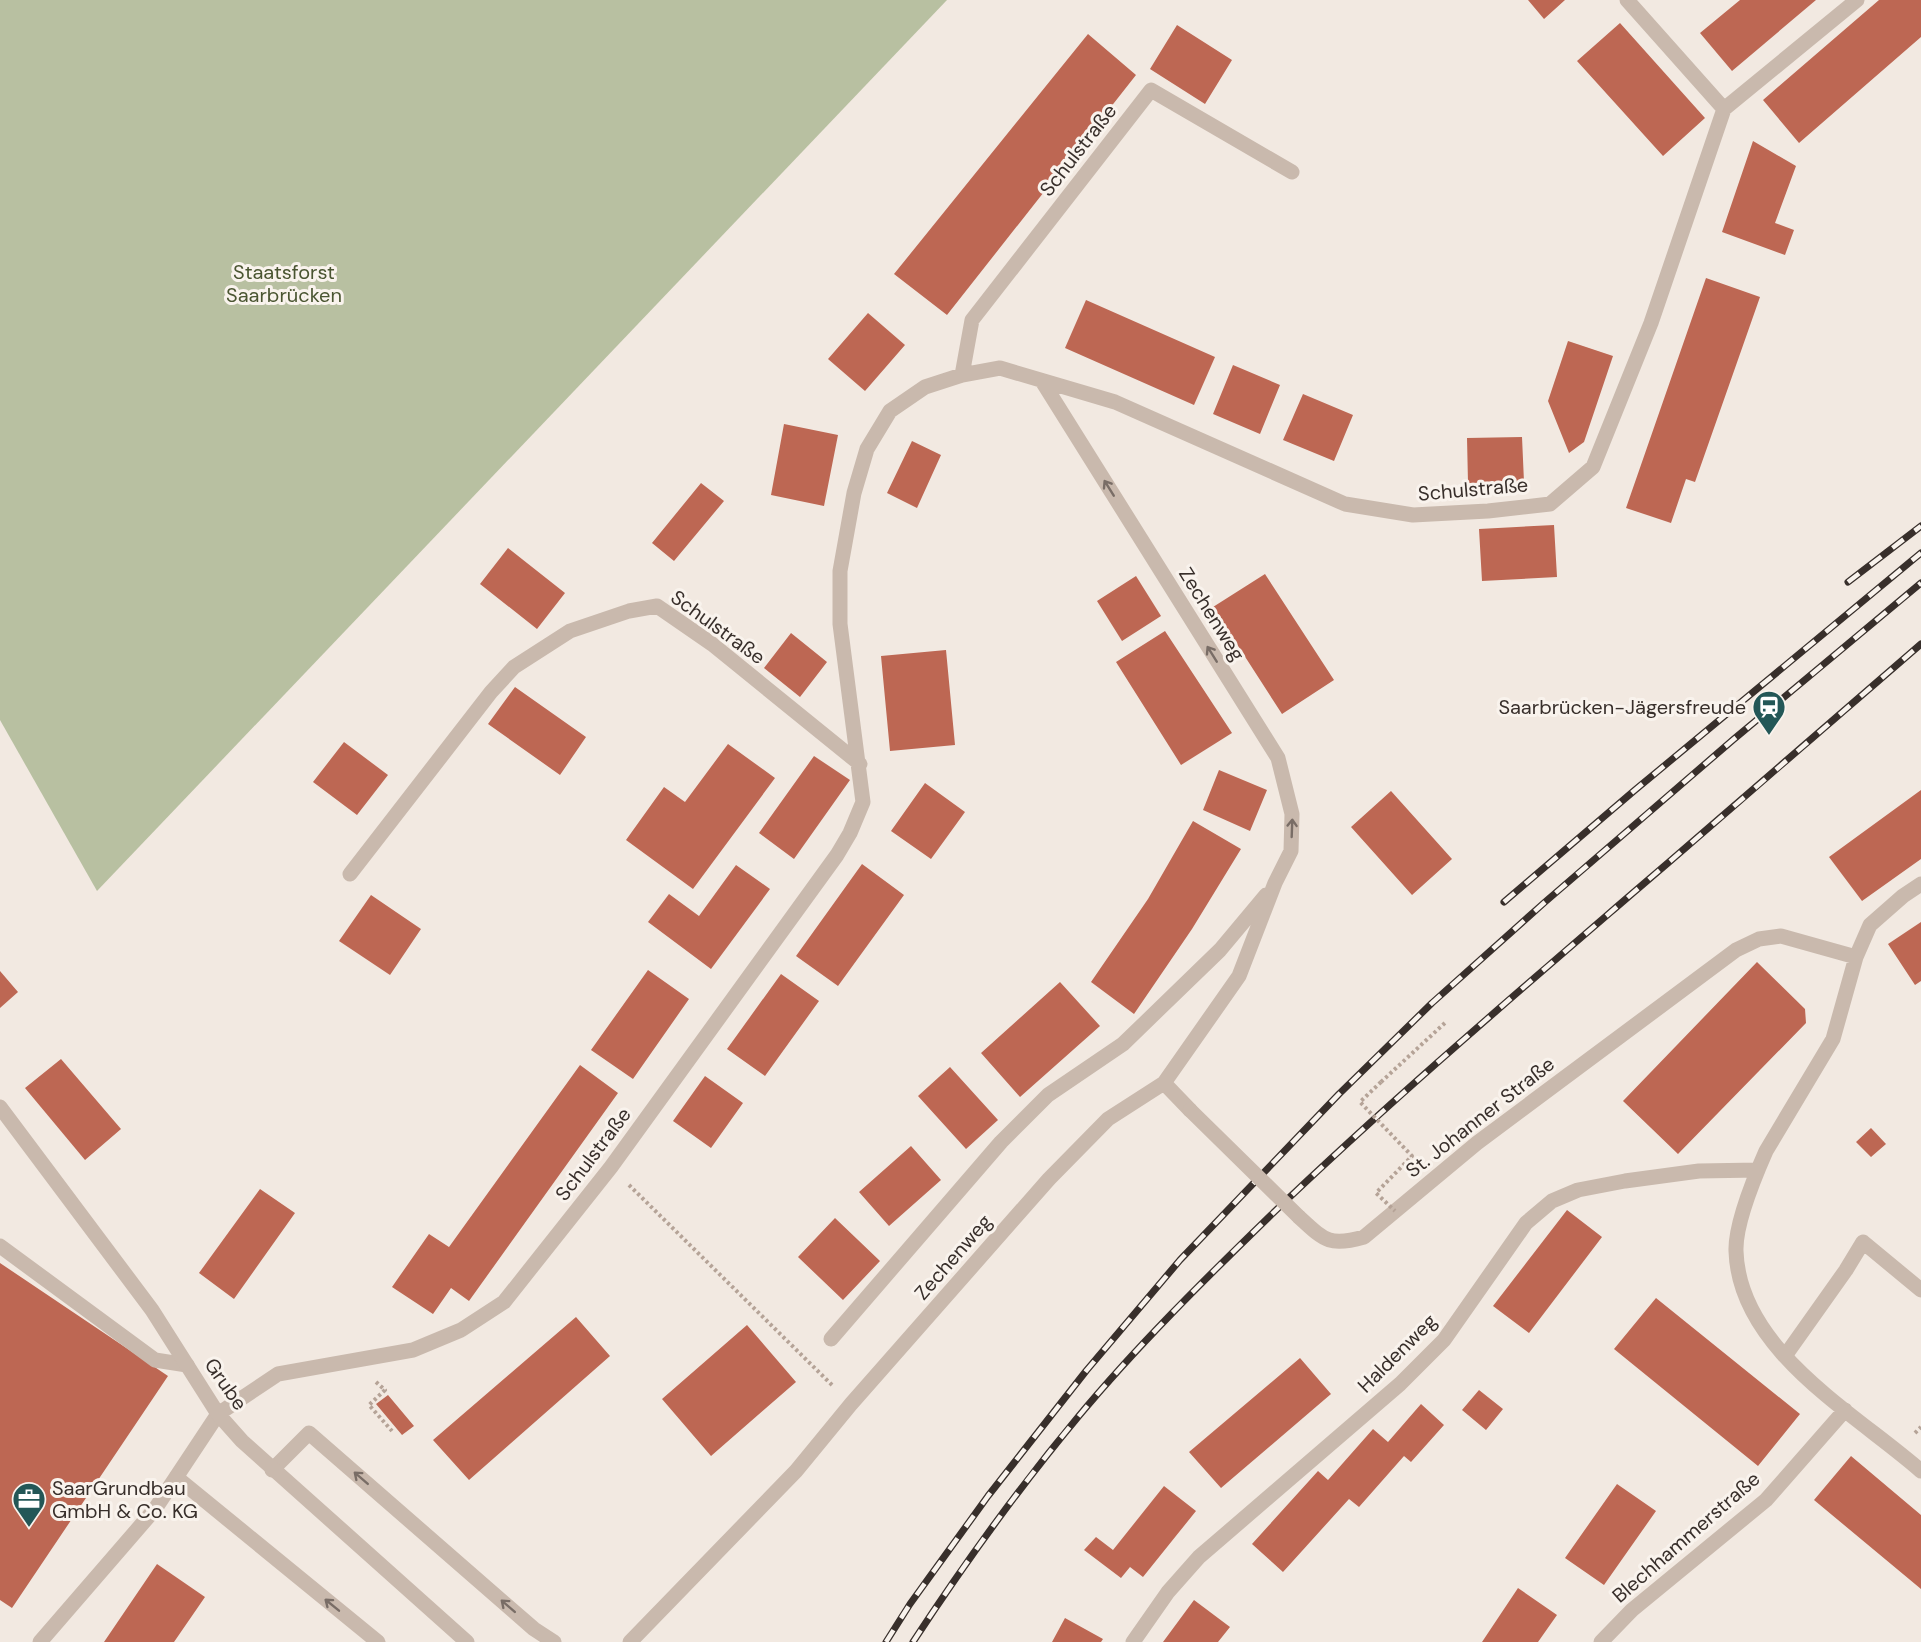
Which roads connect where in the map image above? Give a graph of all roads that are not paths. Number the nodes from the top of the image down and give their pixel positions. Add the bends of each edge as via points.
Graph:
1 (1627, 0) edge
2 (1857, 0) edge
3 (1724, 109) junction
4 (1292, 172) dead end
5 (962, 375) junction
6 (1042, 381) junction
7 (860, 764) junction
8 (350, 874) dead end
9 (1275, 883) junction
10 (1921, 884) edge
11 (1856, 957) junction
12 (1164, 1083) junction
13 (0, 1107) edge
14 (1758, 1170) junction
15 (0, 1246) edge
16 (1921, 1290) edge
17 (831, 1339) dead end
18 (1785, 1356) junction
19 (187, 1365) junction
20 (1845, 1410) junction
21 (218, 1414) junction
22 (272, 1470) junction
23 (1921, 1472) edge
24 (176, 1477) junction
25 (40, 1642) edge
26 (378, 1642) edge
27 (467, 1642) edge
28 (554, 1642) edge
29 (630, 1642) edge
30 (1133, 1642) edge
31 (1601, 1642) edge

1 - 3 street
2 - 3 street
3 - 6 street, Schulstraße via 1651,323 1593,467 1550,504 1413,515 1345,504 1115,402
4 - 5 street, Schulstraße via 1151,90 972,320
5 - 6 street, Schulstraße via 1000,368
5 - 7 street, Schulstraße via 925,387 890,411 867,449 854,493 840,571 840,624
9 -> 6 street, Zechenweg via 1291,850 1292,814 1278,758
7 - 8 street, Schulstraße via 712,644 657,606 630,611 570,631 514,667
7 - 21 street, Schulstraße via 863,802 837,855 611,1167 504,1302 461,1330 413,1350 278,1374
9 - 12 street, Zechenweg via 1239,976
9 - 17 street, Zechenweg via 1220,950 1123,1044 1048,1095 1001,1142
10 - 11 street via 1870,926
11 - 12 street, St. Johanner Straße, bridge via 1781,936 1759,939 1736,950 1477,1143 1364,1237 1342,1243 1320,1237
11 - 14 street via 1833,1039
12 - 29 street, Zechenweg via 1108,1119 1071,1157 796,1471
13 - 19 street, Grube via 152,1311
14 - 18 street via 1736,1249 1739,1275 1762,1327
14 - 30 street, Haldenweg via 1699,1171 1625,1181 1578,1190 1552,1201 1526,1223 1444,1340 1400,1384 1199,1557 1168,1592
15 - 19 street via 155,1360
16 - 18 street via 1863,1242
18 - 20 street
19 - 21 street, Grube
20 - 23 street
20 - 31 street, Blechhammerstraße via 1766,1500 1632,1610
21 - 22 street, Grube
21 - 24 street
22 - 27 street, Grube
28 -> 22 street via 534,1629 309,1433
24 - 25 street via 155,1509
26 -> 24 street

